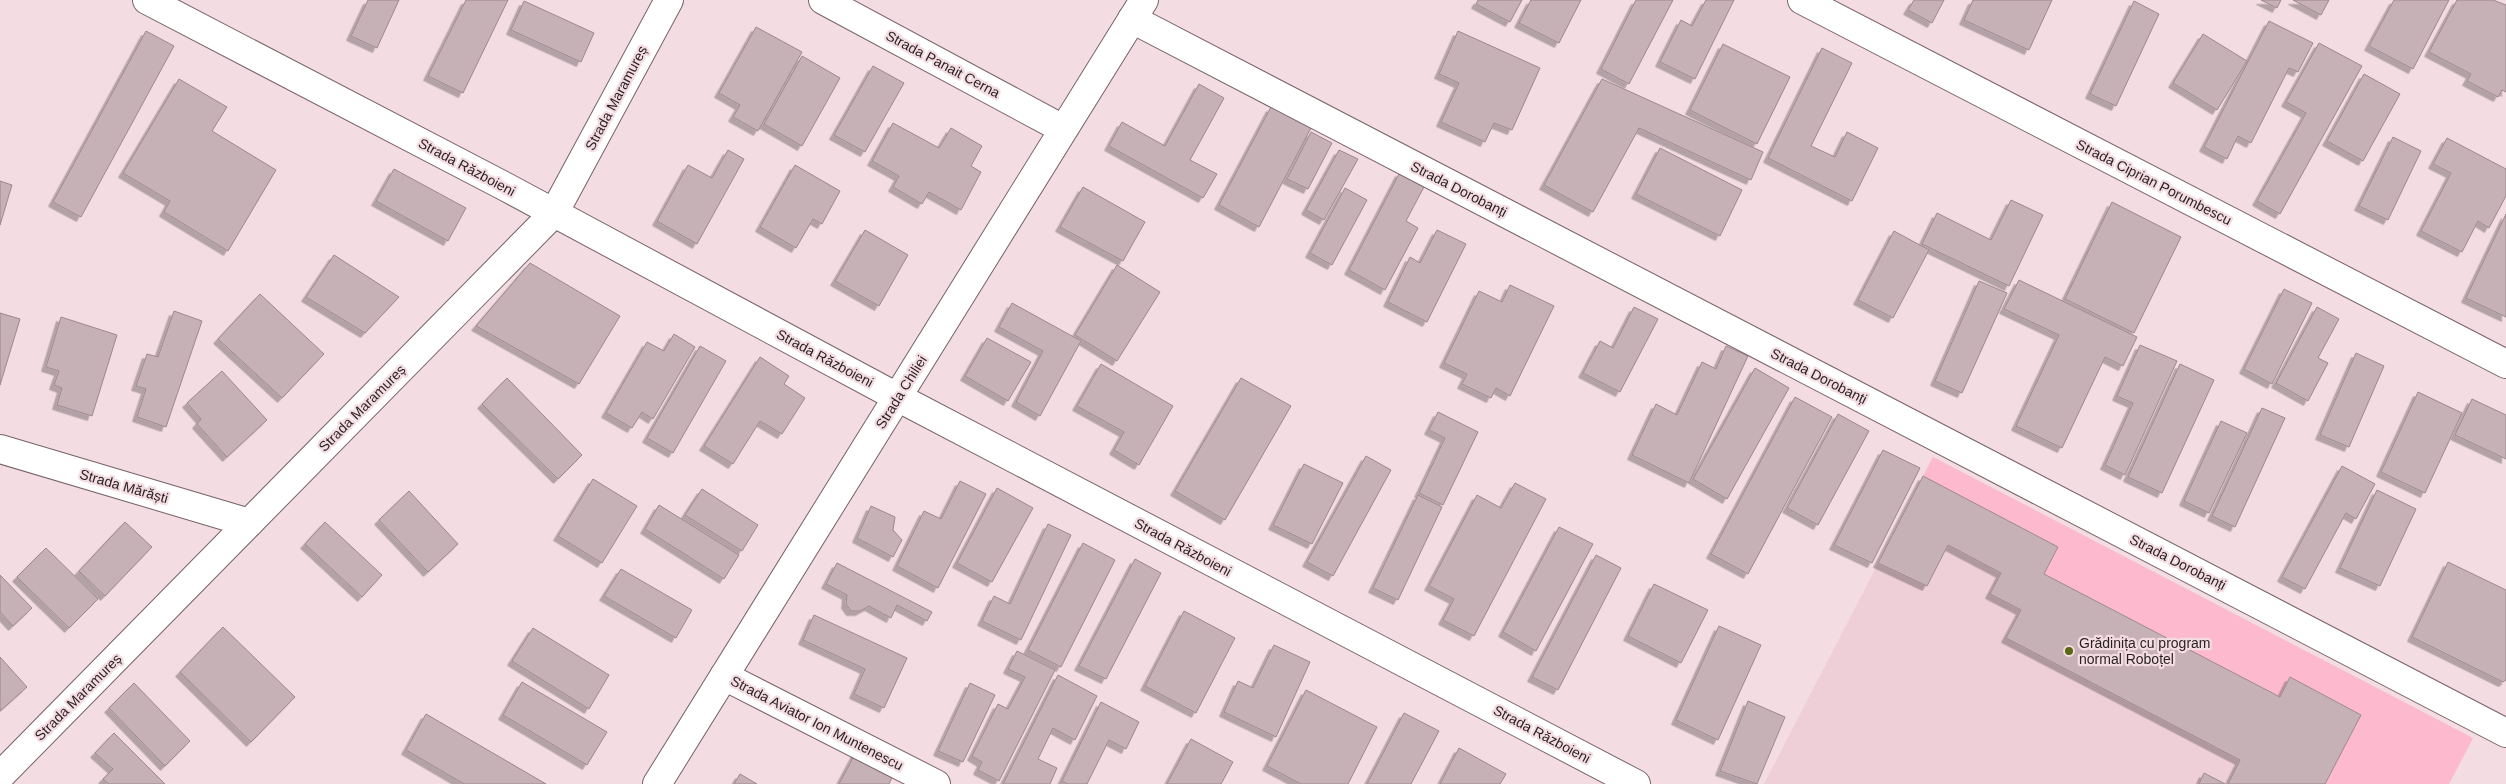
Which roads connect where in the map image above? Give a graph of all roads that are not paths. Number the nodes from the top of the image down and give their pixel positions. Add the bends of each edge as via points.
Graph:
1 (147, 0) edge
2 (669, 0) edge
3 (823, 0) edge
4 (1802, 0) edge
5 (1138, 10) edge
6 (1063, 128) junction
7 (554, 213) junction
8 (2506, 364) edge
9 (898, 397) junction
10 (0, 450) edge
11 (249, 523) junction
12 (724, 676) junction
13 (2506, 733) edge
14 (0, 776) edge
15 (658, 784) edge
16 (936, 784) edge
17 (1636, 784) edge

1 - 7 street, Strada Războieni
2 - 7 street, Strada Maramureș
3 - 6 street, Strada Panait Cerna
4 - 8 street, Strada Ciprian Porumbescu
5 - 6 street, Strada Chiliei
5 - 13 street, Strada Dorobanți
6 - 9 street, Strada Chiliei
7 - 9 street, Strada Războieni
7 - 11 street, Strada Maramureș
9 - 12 street, Strada Chiliei
9 - 17 street, Strada Războieni
10 - 11 street, Strada Mărăști
11 - 14 street, Strada Maramureș
12 - 15 street, Strada Chiliei
12 - 16 street, Strada Aviator Ion Muntenescu

